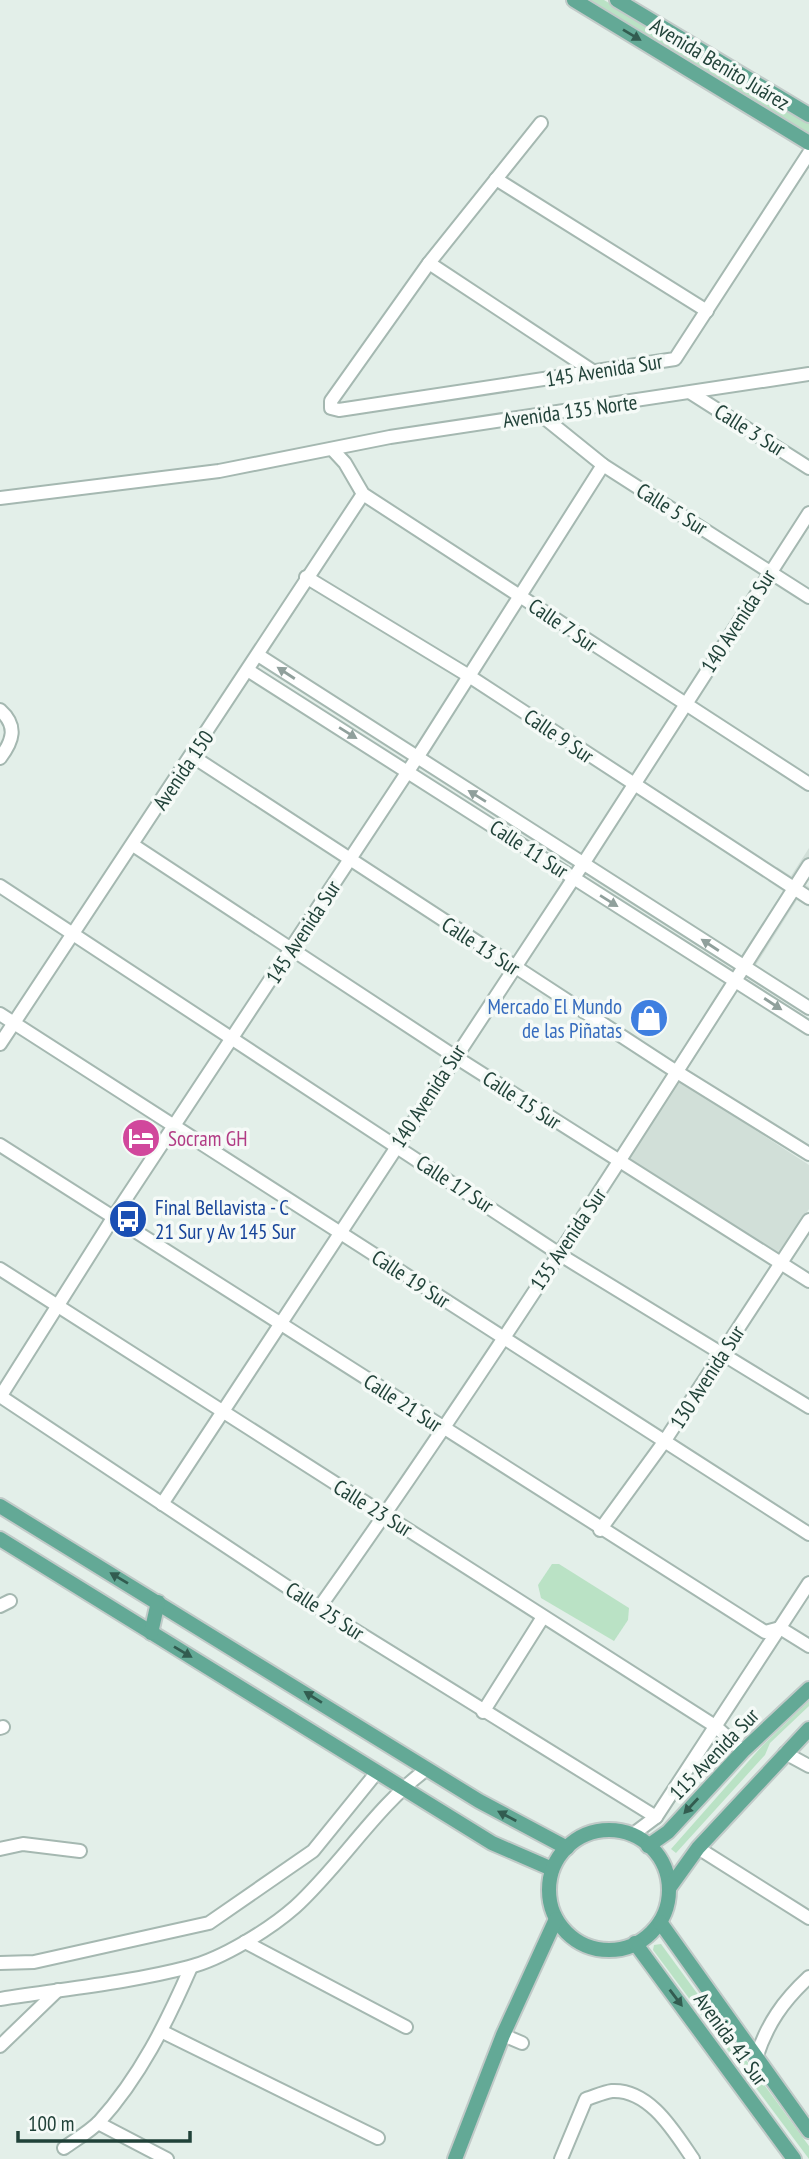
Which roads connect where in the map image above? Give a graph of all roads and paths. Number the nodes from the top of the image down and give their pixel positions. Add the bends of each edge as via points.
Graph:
1 (574, 0) edge
2 (624, 2) edge
3 (809, 115) edge
4 (541, 122) dead end
5 (809, 142) edge
6 (809, 153) edge
7 (496, 178) junction
8 (429, 262) junction
9 (707, 311) junction
10 (594, 372) junction
11 (809, 374) edge
12 (691, 393) junction
13 (541, 415) junction
14 (332, 449) junction
15 (603, 465) junction
16 (809, 468) edge
17 (363, 494) junction
18 (0, 498) edge
19 (809, 513) edge
20 (770, 572) junction
21 (306, 577) junction
22 (518, 595) junction
23 (809, 597) edge
24 (258, 655) junction
25 (249, 671) junction
26 (469, 676) junction
27 (683, 705) junction
28 (0, 710) edge
29 (192, 756) junction
30 (0, 758) edge
31 (417, 758) junction
32 (408, 771) junction
33 (809, 784) edge
34 (634, 786) junction
35 (133, 845) junction
36 (350, 860) junction
37 (583, 864) junction
38 (809, 865) edge
39 (573, 878) junction
40 (0, 886) edge
41 (794, 889) junction
42 (809, 898) edge
43 (71, 935) junction
44 (293, 950) junction
45 (513, 967) junction
46 (746, 968) junction
47 (737, 981) junction
48 (809, 1008) edge
49 (0, 1014) edge
50 (13, 1023) junction
51 (809, 1028) edge
52 (232, 1040) junction
53 (0, 1044) edge
54 (454, 1056) junction
55 (678, 1073) junction
56 (174, 1126) junction
57 (0, 1145) edge
58 (396, 1146) junction
59 (809, 1154) edge
60 (620, 1163) junction
61 (113, 1218) junction
62 (809, 1220) edge
63 (340, 1232) junction
64 (559, 1252) junction
65 (781, 1264) junction
66 (0, 1269) edge
67 (809, 1281) edge
68 (60, 1307) junction
69 (280, 1324) junction
70 (501, 1338) junction
71 (723, 1354) junction
72 (0, 1397) edge
73 (809, 1407) edge
74 (221, 1412) junction
75 (443, 1428) junction
76 (664, 1442) junction
77 (162, 1504) junction
78 (0, 1506) edge
79 (385, 1516) junction
80 (600, 1530) junction
81 (809, 1534) edge
82 (0, 1539) edge
83 (809, 1584) edge
84 (158, 1602) junction
85 (319, 1608) junction
86 (543, 1617) junction
87 (780, 1628) junction
88 (150, 1633) junction
89 (809, 1646) edge
90 (809, 1689) edge
91 (483, 1712) junction
92 (715, 1726) junction
93 (809, 1730) edge
94 (743, 1751) junction
95 (785, 1753) junction
96 (809, 1766) edge
97 (427, 1769) junction
98 (377, 1772) junction
99 (402, 1787) junction
100 (656, 1817) junction
101 (632, 1835) junction
102 (648, 1846) junction
103 (567, 1848) junction
104 (698, 1848) junction
105 (0, 1849) edge
106 (80, 1851) dead end
107 (552, 1869) junction
108 (670, 1886) junction
109 (809, 1918) edge
110 (556, 1919) junction
111 (660, 1922) junction
112 (245, 1942) junction
113 (635, 1944) junction
114 (0, 1963) edge
115 (191, 1967) junction
116 (809, 1977) edge
117 (58, 1990) junction
118 (0, 1999) edge
119 (406, 2027) dead end
120 (163, 2032) junction
121 (503, 2035) junction
122 (522, 2043) dead end
123 (0, 2046) edge
124 (756, 2058) junction
125 (98, 2123) junction
126 (809, 2131) edge
127 (378, 2138) dead end
128 (64, 2148) dead end
129 (167, 2159) edge
130 (455, 2159) edge
131 (561, 2159) edge
132 (693, 2159) edge
133 (794, 2159) edge

1 -> 5 main road, Avenida Benito Juárez
2 - 3 main road, Avenida Benito Juárez
4 - 7 street
6 - 9 street, 145 Avenida Sur
7 - 8 street
7 - 9 street
8 - 10 street
8 - 10 street, 145 Avenida Sur via 331,401 331,408
9 - 10 street, 145 Avenida Sur via 675,359
11 - 12 street, Avenida 135 Norte
12 - 13 street, Avenida 135 Norte
12 - 16 street, Calle 3 Sur
13 - 14 street, Avenida 135 Norte
13 - 15 street, Calle 5 Sur
14 - 17 street, Calle 7 Sur
14 - 18 street, Avenida 135 Norte via 219,471
15 - 20 street, Calle 5 Sur
15 - 22 street, 145 Avenida Sur
17 - 21 street, Avenida 150
17 - 22 street, Calle 7 Sur
19 - 20 street, 140 Avenida Sur
20 - 23 street, Calle 5 Sur
20 - 27 street, 140 Avenida Sur
21 - 24 street, Avenida 150
21 - 26 street, Calle 9 Sur
22 - 26 street, 145 Avenida Sur
22 - 27 street, Calle 7 Sur
24 - 25 street, Avenida 150
31 -> 24 street, Calle 11 Sur
25 - 29 street, Avenida 150
25 -> 32 street, Calle 11 Sur
26 - 31 street, 145 Avenida Sur
26 - 34 street, Calle 9 Sur
27 - 33 street, Calle 7 Sur
27 - 34 street, 140 Avenida Sur
28 - 30 street via 13,732
29 - 35 street, Avenida 150
29 - 36 street, Calle 13 Sur
31 - 32 street, 145 Avenida Sur
37 -> 31 street, Calle 11 Sur
32 - 36 street, 145 Avenida Sur
32 - 39 street, Calle 11 Sur
34 - 37 street, 140 Avenida Sur
34 - 41 street, Calle 9 Sur
35 - 43 street, Avenida 150
35 - 44 street, Calle 15 Sur
36 - 44 street, 145 Avenida Sur
36 - 45 street, Calle 13 Sur
37 - 39 street, 140 Avenida Sur
46 -> 37 street, Calle 11 Sur
38 - 41 street, 135 Avenida Sur
39 - 45 street, 140 Avenida Sur
39 -> 47 street, Calle 11 Sur
40 - 43 street, Calle 17 Sur
41 - 42 street, Calle 9 Sur
41 - 46 street, 135 Avenida Sur
43 - 50 street, Avenida 150
43 - 52 street, Calle 17 Sur
44 - 52 street, 145 Avenida Sur
44 - 54 street, Calle 15 Sur
45 - 54 street, 140 Avenida Sur
45 - 55 street, Calle 13 Sur
46 - 47 street, 135 Avenida Sur
46 - 48 street, Calle 11 Sur
47 -> 51 street, Calle 11 Sur
47 - 55 street, 135 Avenida Sur
49 - 50 street
50 - 53 street, Avenida 150
50 - 56 street, Calle 19 Sur
52 - 56 street, 145 Avenida Sur
52 - 58 street, Calle 17 Sur
54 - 58 street, 140 Avenida Sur
54 - 60 street, Calle 15 Sur
55 - 59 street, Calle 13 Sur
55 - 60 street, 135 Avenida Sur
56 - 61 street, 145 Avenida Sur
56 - 63 street, Calle 19 Sur
57 - 61 street, Calle 21 Sur
58 - 63 street, 140 Avenida Sur
58 - 64 street, Calle 17 Sur
60 - 64 street, 135 Avenida Sur
60 - 65 street, Calle 15 Sur
61 - 68 street, 145 Avenida Sur
61 - 69 street, Calle 21 Sur
62 - 65 street, 130 Avenida Sur
63 - 69 street, 140 Avenida Sur
63 - 70 street, Calle 19 Sur
64 - 70 street, 135 Avenida Sur
64 - 71 street, Calle 17 Sur
65 - 67 street, Calle 15 Sur
65 - 71 street, 130 Avenida Sur
66 - 68 street, Calle 23 Sur
68 - 72 street, 145 Avenida Sur
68 - 74 street, Calle 23 Sur
69 - 74 street, 140 Avenida Sur
69 - 75 street, Calle 21 Sur
70 - 75 street, 135 Avenida Sur
70 - 76 street, Calle 19 Sur
71 - 73 street, Calle 17 Sur
71 - 76 street, 130 Avenida Sur
72 - 77 street, Calle 25 Sur
74 - 77 street, 140 Avenida Sur
74 - 79 street, Calle 23 Sur
75 - 79 street, 135 Avenida Sur
75 - 80 street, Calle 21 Sur
76 - 80 street, 130 Avenida Sur
76 - 81 street, Calle 19 Sur
77 - 85 street, Calle 25 Sur
84 -> 78 main road
79 - 85 street, 135 Avenida Sur
79 - 86 street, Calle 23 Sur
80 - 87 street, Calle 21 Sur via 765,1632
82 - 88 main road
83 - 87 street
84 - 88 main road
97 -> 84 main road
85 - 91 street, Calle 25 Sur
86 - 91 street
86 - 92 street, Calle 23 Sur
87 - 89 street, Calle 21 Sur
87 - 92 street
88 -> 98 main road
90 - 94 main road, 115 Avenida Sur
91 - 100 street, Calle 25 Sur
92 - 94 street, Calle 23 Sur
92 - 100 street
93 - 95 main road
94 -> 102 main road, 115 Avenida Sur via 668,1832
95 - 96 street
95 - 104 main road
97 - 99 street
103 -> 97 main road
98 - 99 main road
98 - 114 street via 313,1851 209,1923 34,1962
99 - 107 main road via 492,1843
99 - 112 street via 344,1857 293,1908
100 - 101 street
101 - 102 main road
101 - 103 main road via 610,1830 591,1833
102 - 108 main road via 666,1870
103 - 107 main road
104 - 108 main road
104 - 109 street
105 - 106 street via 23,1844
107 - 110 main road via 550,1901
108 - 111 main road
110 - 113 main road via 568,1935 586,1946 608,1950
110 - 121 main road
111 - 113 main road
111 - 124 main road, Avenida 41 Sur
112 - 115 street
112 - 119 street
113 -> 133 main road, Avenida 41 Sur
115 - 117 street
115 - 120 street
116 - 124 street via 786,1998 766,2028
117 - 118 street
117 - 123 street
120 - 125 street
120 - 127 street
121 - 122 street
121 - 130 main road
124 - 126 main road, Avenida 41 Sur
125 - 128 street
125 - 129 street
131 - 132 street via 586,2099 612,2091 639,2099 660,2114

